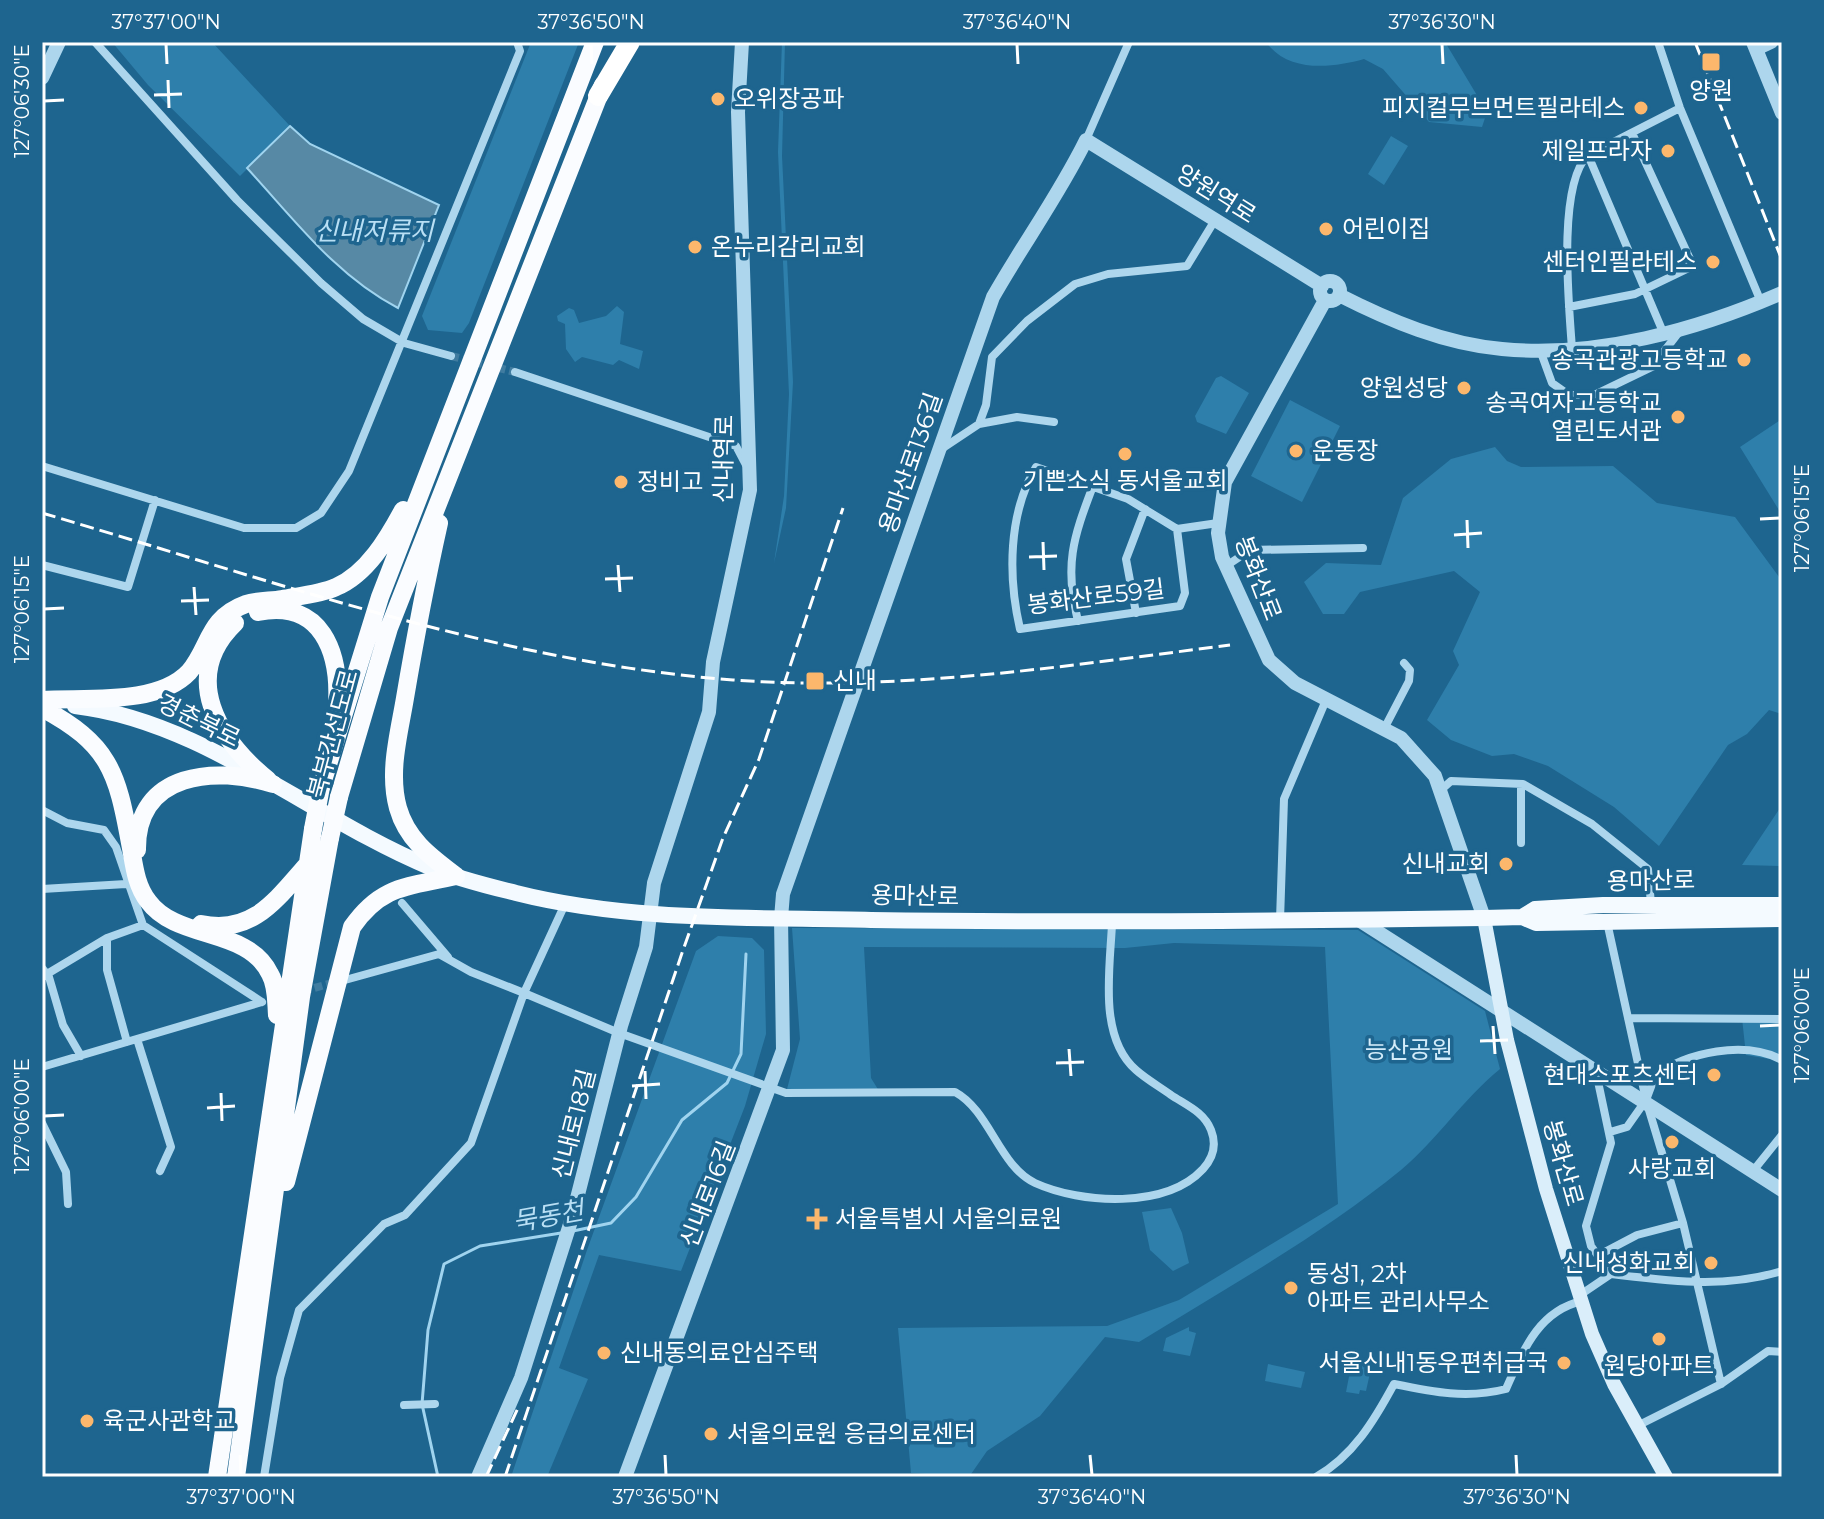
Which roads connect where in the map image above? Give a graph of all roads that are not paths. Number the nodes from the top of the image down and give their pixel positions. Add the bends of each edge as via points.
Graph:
1 (59, 42) edge
2 (95, 42) edge
3 (517, 42) edge
4 (595, 42) edge
5 (622, 42) edge
6 (630, 42) edge
7 (742, 42) edge
8 (1129, 42) edge
9 (1658, 42) edge
10 (1771, 42) edge
11 (1755, 45) edge
12 (42, 78) edge
13 (598, 96) junction
14 (1680, 108) junction
15 (1782, 113) edge
16 (1632, 133) junction
17 (1086, 140) junction
18 (1588, 155) junction
19 (1215, 220) junction
20 (1645, 290) junction
21 (1782, 293) edge
22 (1327, 296) junction
23 (1761, 302) junction
24 (1569, 307) junction
25 (1682, 328) junction
26 (1663, 332) junction
27 (404, 343) junction
28 (1572, 349) junction
29 (1540, 350) junction
30 (451, 356) tunnel mouth
31 (515, 372) tunnel mouth
32 (1054, 422) dead end
33 (979, 424) junction
34 (939, 451) junction
35 (431, 463) junction
36 (453, 464) junction
37 (42, 466) edge
38 (1093, 486) junction
39 (750, 490) junction
40 (155, 500) junction
41 (1145, 509) junction
42 (1218, 523) junction
43 (1177, 529) junction
44 (1363, 548) dead end
45 (42, 565) edge
46 (1225, 567) junction
47 (1136, 613) junction
48 (1078, 621) junction
49 (1404, 663) dead end
50 (1326, 700) junction
51 (42, 701) edge
52 (42, 708) edge
53 (1384, 729) junction
54 (335, 735) junction
55 (273, 784) junction
56 (1521, 784) junction
57 (1442, 789) junction
58 (42, 810) edge
59 (326, 812) joint
60 (1521, 843) dead end
61 (306, 866) junction
62 (456, 876) junction
63 (126, 884) junction
64 (43, 888) edge
65 (402, 903) dead end
66 (565, 904) junction
67 (1651, 904) junction
68 (1782, 905) edge
69 (651, 913) junction
70 (1522, 917) junction
71 (781, 918) junction
72 (1484, 918) junction
73 (1782, 919) edge
74 (1359, 920) junction
75 (1280, 921) junction
76 (1607, 921) junction
77 (1112, 924) junction
78 (143, 925) junction
79 (107, 938) junction
80 (449, 958) junction
81 (44, 973) edge
82 (345, 980) tunnel mouth
83 (524, 993) junction
84 (1499, 1008) junction
85 (1628, 1018) junction
86 (1782, 1019) edge
87 (619, 1033) junction
88 (132, 1040) junction
89 (281, 1040) junction
90 (81, 1056) junction
91 (1782, 1060) edge
92 (42, 1067) edge
93 (1596, 1071) junction
94 (772, 1088) junction
95 (1646, 1100) junction
96 (42, 1123) edge
97 (1610, 1132) junction
98 (1782, 1135) edge
99 (160, 1171) dead end
100 (1753, 1171) junction
101 (1782, 1190) edge
102 (68, 1204) dead end
103 (1683, 1223) junction
104 (1599, 1255) junction
105 (267, 1257) junction
106 (1782, 1271) edge
107 (1611, 1274) junction
108 (1699, 1284) junction
109 (1581, 1298) junction
110 (1782, 1352) edge
111 (1721, 1384) junction
112 (435, 1404) dead end
113 (404, 1405) dead end
114 (1636, 1426) junction
115 (217, 1477) edge
116 (236, 1477) edge
117 (264, 1477) edge
118 (478, 1477) edge
119 (625, 1477) edge
120 (1316, 1477) edge
121 (1666, 1477) edge

1 - 12 street
2 - 27 street via 237,200 321,283 363,319
3 - 27 street via 520,51
4 - 35 highway, 북부간선도로
5 - 13 highway, 북부간선도로
6 - 13 highway
7 - 39 street, 신내역로 via 738,112
8 - 17 street, 용마산로136길
9 - 14 street
10 - 11 street
11 - 15 street
13 - 36 highway, 북부간선도로
14 - 16 street
14 - 23 street
16 - 18 street
16 - 20 street via 1690,264 1687,271
17 - 19 street, 양원역로
17 - 34 street, 용마산로136길 via 993,297
18 - 20 street
18 - 24 street via 1572,185
19 - 22 street, 양원역로
19 - 33 street via 1187,266 1090,278 1027,321 992,357
20 - 24 street
20 - 26 street
21 - 23 street, 양원역로
22 - 29 street, 양원역로 via 1425,332 1500,349
22 - 42 street, 봉화산로 via 1225,482
23 - 25 street, 양원역로
24 - 28 street
25 - 26 street, 양원역로
25 - 29 street via 1652,367 1594,395 1569,395 1552,383
26 - 28 street, 양원역로
27 - 30 street
27 - 40 street via 349,471 321,513 296,528 276,531 244,528
28 - 29 street, 양원역로
31 - 39 street via 736,446 747,466
32 - 33 street via 1017,417
33 - 34 street
34 - 71 street, 용마산로136길 via 783,894
35 - 51 highway via 369,562 337,587 246,604 207,635 199,658 172,685 146,693
35 - 54 highway, 북부간선도로
36 - 62 highway via 421,601 393,765 398,808 409,832 422,851
36 - 105 highway, 북부간선도로, bridge via 389,628 339,797 301,997
37 - 40 street
38 - 41 street, 봉화산로59길
38 - 48 street via 1068,569
38 - 48 street, 봉화산로59길 via 1036,467 1011,556 1020,629
39 - 69 street, 신내역로 via 713,662 709,712 654,883
40 - 45 street via 128,587
41 - 43 street, 봉화산로59길
41 - 47 street via 1126,559
42 - 43 street
42 - 46 street, 봉화산로
43 - 47 street, 봉화산로59길 via 1184,600 1176,608
44 - 46 street via 1250,550
46 - 50 street, 봉화산로 via 1269,660
47 - 48 street, 봉화산로59길
49 - 53 street via 1409,681
50 - 53 street, 봉화산로
50 - 75 street via 1284,799
51 - 55 main road, 경춘북로 via 113,710 148,721
52 - 89 highway via 85,733 111,770 136,878 152,907 181,925 244,947 264,962 275,990
53 - 57 street, 봉화산로 via 1416,754
54 - 55 highway via 338,675 326,637 293,614 265,610 240,619 215,648 209,700 234,747
54 - 61 highway, 북부간선도로, bridge
55 - 59 main road, 경춘북로
55 - 61 highway via 225,774 172,785 152,805 139,830 143,878 177,914 206,925 228,926 267,911
56 - 57 street via 1451,781
56 - 60 street
56 - 67 street via 1592,824 1648,869
57 - 72 street, 봉화산로
58 - 63 street via 67,823 104,830 116,847
59 - 62 main road, 용마산로
61 - 89 highway, 북부간선도로
62 - 66 main road, 용마산로
62 - 105 highway via 394,889 366,907 352,927
63 - 64 street
63 - 78 street
65 - 80 street
66 - 69 main road, 용마산로
66 - 83 street
67 - 68 main road, 용마산로
67 - 70 main road, 용마산로 via 1535,909
69 - 71 main road, 용마산로
69 - 87 street, 신내로18길
70 - 72 main road, 용마산로
70 - 76 main road, 용마산로 via 1536,923
71 - 77 main road, 용마산로
71 - 94 street, 신내로16길 via 785,1039
72 - 74 main road, 용마산로
72 - 84 main road, 봉화산로
73 - 76 main road, 용마산로
74 - 75 main road, 용마산로
74 - 84 street
75 - 77 main road, 용마산로
76 - 85 street
77 - 94 street via 1111,1018 1118,1045 1135,1069 1204,1116 1212,1155 1194,1179 1160,1195 1107,1198 1065,1193 1027,1178 955,1092 786,1093
78 - 79 street
78 - 88 street via 262,1002
79 - 81 street
79 - 88 street via 107,970
80 - 82 street via 439,954
80 - 83 street
81 - 90 street
83 - 87 street
83 - 117 street via 471,1143 405,1215 384,1224 299,1310 280,1378
84 - 93 street
84 - 109 main road, 봉화산로 via 1546,1189
85 - 86 street
85 - 95 street
87 - 94 street
87 - 118 street, 신내로18길 via 560,1260 521,1378
88 - 90 street
88 - 99 street via 171,1147
89 - 115 highway, 북부간선도로
90 - 92 street
91 - 95 street via 1725,1049 1711,1053 1659,1072
93 - 95 street
93 - 97 street
94 - 119 street, 신내로16길
95 - 97 street via 1625,1129
95 - 100 street
95 - 103 street
96 - 102 street via 66,1172
97 - 104 street via 1608,1159 1586,1226
98 - 100 street
100 - 101 street
103 - 104 street via 1637,1235
103 - 108 street
104 - 107 street
105 - 116 highway, 북부간선도로
106 - 108 street
107 - 108 street
107 - 109 street
108 - 111 street
109 - 114 main road, 봉화산로
109 - 120 street via 1535,1330 1506,1389 1442,1394 1394,1384 1367,1432
110 - 111 street via 1768,1351
111 - 114 street
112 - 113 street
114 - 121 main road, 봉화산로

